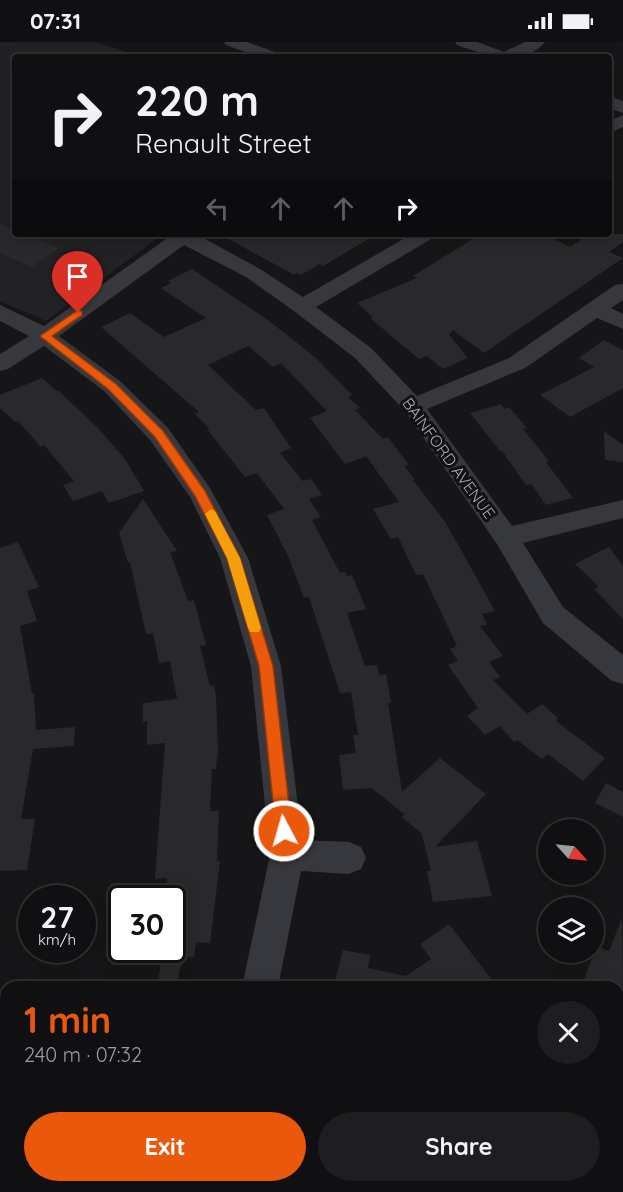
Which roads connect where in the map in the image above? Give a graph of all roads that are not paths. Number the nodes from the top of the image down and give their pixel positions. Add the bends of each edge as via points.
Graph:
1 (232, 42) edge
2 (463, 42) edge
3 (537, 42) edge
4 (266, 54) edge
5 (497, 54) edge
6 (511, 54) edge
7 (182, 237) edge
8 (189, 237) edge
9 (421, 237) edge
10 (623, 290) edge
11 (302, 306) junction
12 (596, 309) junction
13 (0, 312) edge
14 (623, 322) edge
15 (45, 336) junction
16 (0, 364) edge
17 (413, 406) junction
18 (622, 509) edge
19 (506, 537) junction
20 (623, 672) edge
21 (287, 855) junction
22 (349, 858) dead end
23 (261, 981) edge

1 - 4 street
2 - 5 street
3 - 6 street
7 - 15 street
8 - 11 street, BAINFORD AVENUE
9 - 11 street
10 - 12 street
11 - 17 street, BAINFORD AVENUE via 363,353
12 - 14 street
12 - 17 street via 517,363
13 - 15 street
15 - 16 street
15 - 21 street via 112,386 159,434 201,494 234,558 266,666
17 - 19 street, BAINFORD AVENUE
18 - 19 street
19 - 20 street, BAINFORD AVENUE via 553,615
21 - 22 street
21 - 23 street

